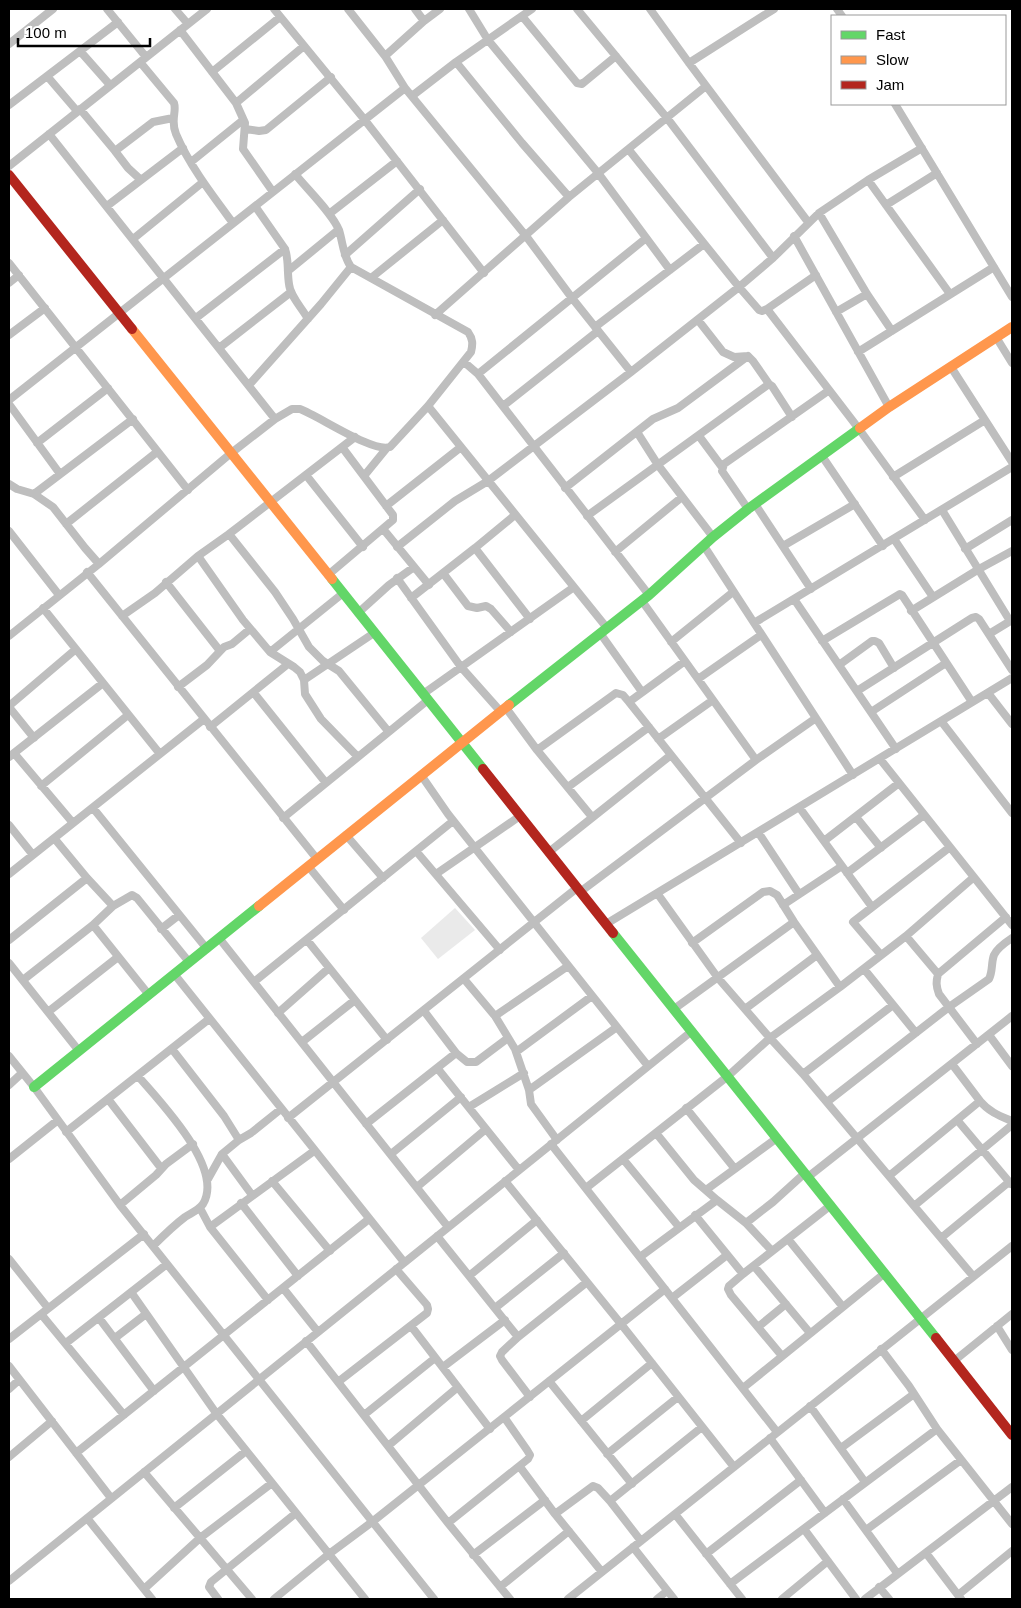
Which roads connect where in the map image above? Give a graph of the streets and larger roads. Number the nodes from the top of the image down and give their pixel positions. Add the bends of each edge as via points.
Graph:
1 (53, 9) edge
2 (107, 9) edge
3 (175, 9) edge
4 (207, 9) edge
5 (274, 9) edge
6 (348, 9) edge
7 (415, 9) edge
8 (440, 9) edge
9 (469, 9) edge
10 (532, 9) edge
11 (578, 9) edge
12 (774, 9) edge
13 (655, 10) edge
14 (522, 16) junction
15 (280, 17) junction
16 (424, 21) junction
17 (118, 22) junction
18 (188, 24) junction
19 (180, 30) junction
20 (488, 40) junction
21 (9, 44) edge
22 (304, 46) junction
23 (80, 51) junction
24 (385, 56) junction
25 (616, 56) junction
26 (143, 59) junction
27 (456, 62) junction
28 (689, 63) junction
29 (212, 72) junction
30 (47, 76) junction
31 (331, 77) junction
32 (110, 86) junction
33 (706, 86) junction
34 (405, 88) junction
35 (412, 96) junction
36 (236, 103) junction
37 (896, 105) edge
38 (9, 106) edge
39 (78, 110) junction
40 (173, 118) junction
41 (667, 118) junction
42 (364, 119) junction
43 (243, 120) junction
44 (245, 129) junction
45 (49, 134) junction
46 (183, 148) junction
47 (922, 148) junction
48 (629, 150) junction
49 (115, 151) junction
50 (397, 161) junction
51 (191, 162) junction
52 (9, 166) edge
53 (598, 173) junction
54 (937, 173) junction
55 (295, 174) junction
56 (9, 175) edge
57 (141, 180) junction
58 (868, 180) junction
59 (203, 182) junction
60 (420, 189) junction
61 (273, 192) junction
62 (569, 197) junction
63 (886, 205) junction
64 (107, 206) junction
65 (255, 206) junction
66 (819, 213) junction
67 (329, 214) junction
68 (443, 220) junction
69 (808, 222) junction
70 (233, 223) junction
71 (338, 230) junction
72 (526, 236) junction
73 (794, 236) junction
74 (645, 238) junction
75 (134, 239) junction
76 (704, 244) junction
77 (285, 249) junction
78 (345, 255) junction
79 (773, 258) junction
80 (9, 263) edge
81 (351, 267) junction
82 (994, 267) junction
83 (670, 270) junction
84 (288, 271) junction
85 (484, 273) junction
86 (19, 275) junction
87 (816, 275) junction
88 (164, 278) junction
89 (371, 278) junction
90 (9, 283) edge
91 (739, 287) junction
92 (291, 292) junction
93 (867, 294) junction
94 (950, 294) junction
95 (1012, 297) edge
96 (572, 298) junction
97 (45, 308) junction
98 (767, 309) junction
99 (836, 312) junction
100 (120, 313) junction
101 (434, 315) junction
102 (196, 318) junction
103 (308, 318) junction
104 (698, 320) junction
105 (1012, 327) edge
106 (597, 329) junction
107 (892, 331) junction
108 (9, 335) edge
109 (996, 338) junction
110 (76, 347) junction
111 (219, 348) junction
112 (858, 352) junction
113 (748, 356) junction
114 (464, 362) junction
115 (1012, 362) edge
116 (951, 367) junction
117 (631, 372) junction
118 (478, 374) junction
119 (769, 384) junction
120 (249, 385) junction
121 (108, 388) junction
122 (828, 391) junction
123 (9, 402) edge
124 (428, 406) junction
125 (503, 406) junction
126 (889, 407) junction
127 (792, 417) junction
128 (133, 419) junction
129 (275, 419) junction
130 (985, 420) junction
131 (859, 430) junction
132 (637, 432) junction
133 (699, 436) junction
134 (355, 437) junction
135 (37, 443) junction
136 (533, 445) junction
137 (342, 447) junction
138 (461, 447) junction
139 (386, 449) junction
140 (157, 452) junction
141 (230, 454) junction
142 (822, 456) junction
143 (1012, 462) edge
144 (658, 465) junction
145 (722, 467) junction
146 (1012, 467) edge
147 (60, 474) junction
148 (306, 475) junction
149 (364, 476) junction
150 (894, 477) junction
151 (488, 481) junction
152 (9, 484) edge
153 (565, 488) junction
154 (188, 490) junction
155 (34, 494) junction
156 (682, 497) junction
157 (270, 503) junction
158 (855, 504) junction
159 (386, 506) junction
160 (752, 507) junction
161 (942, 510) junction
162 (515, 515) junction
163 (587, 516) junction
164 (925, 520) junction
165 (1012, 520) edge
166 (66, 524) junction
167 (384, 530) junction
168 (9, 531) edge
169 (229, 534) junction
170 (713, 537) junction
171 (894, 539) junction
172 (704, 546) junction
173 (784, 546) junction
174 (883, 546) junction
175 (363, 547) junction
176 (397, 547) junction
177 (475, 548) junction
178 (965, 549) junction
179 (1012, 551) edge
180 (615, 552) junction
181 (198, 556) junction
182 (99, 564) junction
183 (414, 567) junction
184 (979, 569) junction
185 (88, 572) junction
186 (443, 574) junction
187 (328, 575) junction
188 (397, 578) junction
189 (166, 582) junction
190 (429, 585) junction
191 (574, 587) junction
192 (812, 589) junction
193 (733, 592) junction
194 (342, 594) junction
195 (59, 595) junction
196 (933, 597) junction
197 (411, 598) junction
198 (645, 598) junction
199 (794, 599) junction
200 (43, 608) junction
201 (911, 611) junction
202 (358, 613) junction
203 (122, 616) junction
204 (530, 619) junction
205 (1011, 621) edge
206 (754, 624) junction
207 (250, 629) junction
208 (299, 629) junction
209 (604, 630) junction
210 (511, 632) junction
211 (374, 633) junction
212 (989, 634) junction
213 (762, 635) junction
214 (9, 636) edge
215 (822, 641) junction
216 (671, 642) junction
217 (933, 643) junction
218 (76, 649) junction
219 (220, 651) junction
220 (270, 652) junction
221 (685, 661) junction
222 (946, 663) junction
223 (288, 664) junction
224 (328, 664) junction
225 (839, 665) junction
226 (461, 667) junction
227 (894, 668) junction
228 (1012, 670) edge
229 (1012, 678) edge
230 (698, 679) junction
231 (304, 680) junction
232 (103, 683) junction
233 (178, 687) junction
234 (642, 692) junction
235 (857, 692) junction
236 (254, 693) junction
237 (988, 693) junction
238 (425, 697) junction
239 (714, 700) junction
240 (629, 702) junction
241 (972, 702) junction
242 (9, 707) edge
243 (503, 710) junction
244 (871, 712) junction
245 (128, 715) junction
246 (816, 718) junction
247 (204, 719) junction
248 (941, 721) junction
249 (1012, 724) edge
250 (210, 727) junction
251 (649, 727) junction
252 (388, 732) junction
253 (34, 738) junction
254 (658, 739) junction
255 (461, 742) junction
256 (896, 749) junction
257 (537, 750) junction
258 (160, 754) junction
259 (11, 755) edge
260 (671, 755) junction
261 (358, 757) junction
262 (880, 759) junction
263 (756, 760) junction
264 (421, 775) junction
265 (853, 775) junction
266 (899, 783) junction
267 (326, 784) junction
268 (41, 786) junction
269 (568, 788) junction
270 (705, 798) junction
271 (799, 807) junction
272 (92, 808) junction
273 (1012, 813) edge
274 (924, 815) junction
275 (520, 816) junction
276 (856, 816) junction
277 (592, 817) junction
278 (284, 818) junction
279 (453, 821) junction
280 (73, 823) junction
281 (9, 825) edge
282 (758, 832) junction
283 (346, 835) junction
284 (54, 838) junction
285 (824, 841) junction
286 (741, 842) junction
287 (950, 846) junction
288 (475, 848) junction
289 (881, 848) junction
290 (416, 851) junction
291 (549, 852) junction
292 (33, 855) junction
293 (312, 863) junction
294 (842, 866) junction
295 (847, 873) junction
296 (9, 874) edge
297 (436, 874) junction
298 (974, 877) junction
299 (87, 878) junction
300 (383, 878) junction
301 (579, 890) junction
302 (657, 893) junction
303 (799, 894) junction
304 (783, 904) junction
305 (113, 906) junction
306 (872, 907) junction
307 (344, 910) junction
308 (179, 915) junction
309 (1006, 917) junction
310 (794, 922) junction
311 (534, 923) junction
312 (606, 924) junction
313 (93, 925) junction
314 (1012, 925) edge
315 (161, 929) junction
316 (906, 936) junction
317 (219, 938) junction
318 (1012, 938) edge
319 (9, 940) edge
320 (306, 940) junction
321 (692, 942) junction
322 (207, 949) junction
323 (500, 950) junction
324 (817, 954) junction
325 (881, 955) junction
326 (118, 957) junction
327 (189, 962) junction
328 (9, 963) edge
329 (568, 966) junction
330 (329, 968) junction
331 (864, 969) junction
332 (175, 974) junction
333 (938, 974) junction
334 (718, 978) junction
335 (464, 979) junction
336 (23, 980) junction
337 (254, 982) junction
338 (840, 987) junction
339 (149, 995) junction
340 (592, 996) junction
341 (355, 1000) junction
342 (893, 1005) junction
343 (949, 1008) junction
344 (674, 1009) junction
345 (745, 1009) junction
346 (424, 1010) junction
347 (48, 1012) junction
348 (278, 1013) junction
349 (494, 1016) junction
350 (1012, 1016) edge
351 (209, 1020) junction
352 (617, 1028) junction
353 (692, 1031) junction
354 (916, 1033) junction
355 (989, 1035) junction
356 (508, 1038) junction
357 (770, 1038) junction
358 (387, 1040) junction
359 (302, 1042) junction
360 (977, 1044) junction
361 (172, 1049) junction
362 (80, 1051) junction
363 (516, 1052) junction
364 (456, 1053) junction
365 (9, 1056) edge
366 (952, 1064) junction
367 (648, 1066) junction
368 (1012, 1066) edge
369 (438, 1069) junction
370 (22, 1073) junction
371 (524, 1073) junction
372 (803, 1074) junction
373 (138, 1076) junction
374 (728, 1076) junction
375 (334, 1082) junction
376 (9, 1085) edge
377 (34, 1087) junction
378 (529, 1090) junction
379 (461, 1097) junction
380 (108, 1099) junction
381 (980, 1101) junction
382 (827, 1102) junction
383 (469, 1107) junction
384 (686, 1108) junction
385 (281, 1109) junction
386 (288, 1118) junction
387 (58, 1120) junction
388 (958, 1121) junction
389 (1012, 1121) edge
390 (366, 1124) junction
391 (1012, 1125) edge
392 (486, 1129) junction
393 (66, 1132) junction
394 (656, 1133) junction
395 (777, 1138) junction
396 (857, 1138) junction
397 (238, 1140) junction
398 (554, 1142) junction
399 (193, 1144) junction
400 (982, 1149) junction
401 (314, 1151) junction
402 (222, 1154) junction
403 (391, 1154) junction
404 (9, 1159) edge
405 (623, 1159) junction
406 (161, 1168) junction
407 (735, 1169) junction
408 (519, 1170) junction
409 (807, 1175) junction
410 (889, 1176) junction
411 (208, 1178) junction
412 (272, 1181) junction
413 (505, 1181) junction
414 (1011, 1184) edge
415 (417, 1187) junction
416 (586, 1188) junction
417 (706, 1190) junction
418 (252, 1195) junction
419 (717, 1200) junction
420 (241, 1203) junction
421 (120, 1205) junction
422 (831, 1206) junction
423 (914, 1206) junction
424 (200, 1208) junction
425 (695, 1215) junction
426 (369, 1219) junction
427 (537, 1220) junction
428 (746, 1223) junction
429 (210, 1226) junction
430 (448, 1227) junction
431 (679, 1227) junction
432 (144, 1234) junction
433 (437, 1236) junction
434 (941, 1238) junction
435 (788, 1239) junction
436 (153, 1246) junction
437 (1012, 1246) edge
438 (330, 1251) junction
439 (772, 1251) junction
440 (564, 1253) junction
441 (727, 1255) junction
442 (640, 1257) junction
443 (9, 1259) edge
444 (404, 1262) junction
445 (167, 1264) junction
446 (754, 1266) junction
447 (396, 1269) junction
448 (885, 1273) junction
449 (743, 1274) junction
450 (298, 1276) junction
451 (469, 1276) junction
452 (973, 1276) junction
453 (587, 1282) junction
454 (283, 1288) junction
455 (665, 1289) junction
456 (131, 1292) junction
457 (672, 1298) junction
458 (268, 1300) junction
459 (786, 1304) junction
460 (843, 1307) junction
461 (48, 1308) junction
462 (495, 1308) junction
463 (41, 1314) junction
464 (146, 1314) junction
465 (1012, 1314) edge
466 (99, 1318) junction
467 (920, 1318) junction
468 (505, 1320) junction
469 (621, 1324) junction
470 (411, 1326) junction
471 (997, 1326) junction
472 (758, 1327) junction
473 (318, 1332) junction
474 (810, 1333) junction
475 (224, 1335) junction
476 (518, 1337) junction
477 (115, 1338) junction
478 (9, 1339) edge
479 (306, 1341) junction
480 (66, 1343) junction
481 (881, 1349) junction
482 (1012, 1350) edge
483 (782, 1356) junction
484 (436, 1358) junction
485 (954, 1361) junction
486 (652, 1364) junction
487 (9, 1366) edge
488 (184, 1367) junction
489 (443, 1367) junction
490 (259, 1379) junction
491 (20, 1380) junction
492 (549, 1381) junction
493 (338, 1382) junction
494 (458, 1387) junction
495 (743, 1388) junction
496 (9, 1389) edge
497 (154, 1391) junction
498 (914, 1394) junction
499 (530, 1397) junction
500 (678, 1397) junction
501 (810, 1406) junction
502 (216, 1413) junction
503 (364, 1414) junction
504 (124, 1415) junction
505 (504, 1418) junction
506 (52, 1421) junction
507 (581, 1421) junction
508 (702, 1427) junction
509 (490, 1429) junction
510 (936, 1429) junction
511 (777, 1432) junction
512 (1012, 1435) edge
513 (770, 1438) junction
514 (388, 1446) junction
515 (841, 1448) junction
516 (246, 1450) junction
517 (76, 1454) junction
518 (607, 1454) junction
519 (9, 1457) edge
520 (961, 1460) junction
521 (520, 1467) junction
522 (734, 1467) junction
523 (144, 1472) junction
524 (802, 1480) junction
525 (865, 1482) junction
526 (272, 1483) junction
527 (632, 1484) junction
528 (418, 1485) junction
529 (1012, 1486) edge
530 (111, 1498) junction
531 (843, 1499) junction
532 (545, 1500) junction
533 (610, 1501) junction
534 (994, 1501) junction
535 (174, 1508) junction
536 (296, 1513) junction
537 (825, 1513) junction
538 (555, 1514) junction
539 (675, 1514) junction
540 (87, 1518) junction
541 (372, 1522) junction
542 (448, 1523) junction
543 (1012, 1524) edge
544 (804, 1529) junction
545 (866, 1530) junction
546 (569, 1531) junction
547 (200, 1538) junction
548 (641, 1541) junction
549 (633, 1547) junction
550 (1012, 1551) edge
551 (926, 1553) junction
552 (329, 1554) junction
553 (706, 1554) junction
554 (474, 1555) junction
555 (828, 1561) junction
556 (226, 1569) junction
557 (602, 1572) junction
558 (897, 1573) junction
559 (9, 1581) edge
560 (730, 1584) junction
561 (500, 1587) junction
562 (880, 1588) junction
563 (144, 1589) junction
564 (667, 1591) junction
565 (960, 1597) edge
566 (361, 1598) edge
567 (152, 1599) edge
568 (218, 1599) edge
569 (252, 1599) edge
570 (274, 1599) edge
571 (434, 1599) edge
572 (510, 1599) edge
573 (568, 1599) edge
574 (657, 1599) edge
575 (674, 1599) edge
576 (742, 1599) edge
577 (782, 1599) edge
578 (856, 1599) edge
579 (864, 1599) edge
580 (889, 1599) edge

1 - 21 street
2 - 17 street
3 - 18 street
4 - 18 street
5 - 15 street
6 - 24 street
7 - 16 street
8 - 16 street
9 - 20 street
10 - 14 street
11 - 25 street
12 - 28 street
13 - 28 street
14 - 20 street
14 - 25 street via 577,83 582,84
15 - 22 street
15 - 29 street
16 - 24 street
17 - 23 street
17 - 26 street
18 - 19 street
19 - 26 street
19 - 29 street
20 - 27 street
20 - 53 street
22 - 31 street
22 - 36 street
23 - 30 street
23 - 32 street
24 - 34 street
25 - 41 street
26 - 32 street
26 - 40 street via 174,104
27 - 35 street
27 - 62 street
28 - 33 street
29 - 36 street
30 - 38 street
30 - 39 street
31 - 42 street
31 - 44 street via 266,130
32 - 39 street
33 - 41 street
33 - 69 street
34 - 35 street
34 - 42 street
35 - 72 street
36 - 43 street
37 - 47 street
39 - 45 street
39 - 49 street
40 - 46 street via 172,124
40 - 49 street via 152,122
41 - 48 street
41 - 79 street
42 - 50 street
42 - 55 street
43 - 44 street
43 - 51 street
44 - 61 street via 243,149
45 - 52 street
45 - 64 street
46 - 51 street
46 - 57 street
47 - 54 street
47 - 58 street
48 - 53 street
48 - 76 street
49 - 57 street
50 - 60 street
50 - 67 street
51 - 59 street
53 - 62 street
53 - 74 street
54 - 63 street
54 - 82 street
55 - 61 street
55 - 67 street
56 - 100 street
57 - 64 street
58 - 63 street
58 - 66 street
59 - 70 street
59 - 75 street
60 - 68 street
60 - 78 street
61 - 65 street
62 - 72 street
63 - 94 street
64 - 75 street
65 - 70 street
65 - 77 street
66 - 69 street
66 - 93 street
67 - 71 street
68 - 85 street
68 - 89 street
69 - 73 street
70 - 88 street
71 - 78 street
71 - 84 street
72 - 85 street
72 - 96 street
73 - 79 street
73 - 87 street
74 - 83 street
74 - 96 street
75 - 88 street
76 - 83 street
76 - 91 street
77 - 84 street
77 - 102 street
78 - 81 street
79 - 91 street
80 - 86 street
81 - 89 street
81 - 103 street
82 - 94 street
82 - 95 street
83 - 106 street
84 - 92 street
85 - 101 street
86 - 90 street
86 - 97 street
87 - 98 street
87 - 99 street
88 - 100 street
88 - 102 street
89 - 101 street
91 - 98 street via 759,310
91 - 104 street
92 - 103 street
92 - 111 street
93 - 99 street
93 - 107 street
94 - 107 street
96 - 106 street
96 - 118 street
97 - 108 street
97 - 110 street
98 - 122 street
99 - 112 street
100 - 110 street
100 - 141 street
101 - 114 street via 468,332 472,338 471,352
102 - 111 street
103 - 120 street
104 - 113 street via 723,352 734,357
104 - 117 street
105 - 109 street
106 - 117 street
106 - 125 street
107 - 112 street
109 - 115 street
109 - 116 street
110 - 121 street
110 - 123 street
111 - 120 street
112 - 126 street
113 - 119 street
113 - 132 street via 678,408 653,419
114 - 118 street
114 - 124 street
116 - 126 street
116 - 130 street
117 - 136 street
118 - 125 street
119 - 127 street
119 - 133 street
120 - 129 street
121 - 128 street
121 - 135 street
122 - 127 street
122 - 131 street
123 - 135 street
124 - 138 street
124 - 139 street via 396,443
125 - 136 street
126 - 131 street
127 - 145 street
128 - 140 street
128 - 147 street
129 - 134 street via 292,409 300,409
129 - 141 street
130 - 143 street
130 - 150 street
131 - 142 street
131 - 150 street
132 - 144 street
132 - 153 street
133 - 144 street
133 - 145 street
134 - 137 street
134 - 139 street
135 - 147 street
136 - 151 street
136 - 153 street
137 - 148 street
137 - 149 street
138 - 151 street
138 - 159 street
139 - 149 street
140 - 154 street
140 - 166 street
141 - 154 street
141 - 157 street
142 - 158 street
142 - 160 street
144 - 156 street
144 - 163 street
145 - 160 street
146 - 161 street
147 - 155 street
148 - 157 street
148 - 175 street
149 - 159 street
150 - 164 street
151 - 162 street
151 - 176 street via 454,500
152 - 155 street
153 - 163 street
154 - 182 street
155 - 166 street via 53,507
156 - 170 street
156 - 180 street
157 - 169 street
157 - 187 street
158 - 173 street
158 - 174 street
159 - 167 street via 394,520
160 - 170 street
160 - 173 street
161 - 164 street
161 - 178 street
162 - 177 street
162 - 191 street
163 - 180 street
164 - 171 street
165 - 178 street
166 - 182 street
167 - 175 street
167 - 176 street
168 - 195 street
169 - 181 street
169 - 208 street via 275,592
170 - 172 street
171 - 174 street
171 - 196 street
172 - 193 street
172 - 198 street
173 - 192 street
174 - 192 street
175 - 187 street
176 - 183 street
177 - 186 street
177 - 204 street
178 - 184 street
179 - 184 street
180 - 198 street
181 - 189 street
181 - 207 street
182 - 185 street
183 - 188 street
183 - 190 street
184 - 196 street
184 - 205 street
185 - 195 street
185 - 203 street
186 - 190 street
186 - 210 street via 468,606 491,609
187 - 194 street
188 - 197 street
188 - 202 street
189 - 203 street
189 - 219 street
190 - 197 street
191 - 204 street
191 - 209 street
192 - 199 street
193 - 206 street
193 - 216 street
194 - 202 street
194 - 208 street
195 - 200 street
196 - 201 street
197 - 226 street
198 - 209 street
198 - 216 street
199 - 206 street
199 - 215 street
200 - 214 street
200 - 218 street
201 - 215 street via 902,595 897,594
201 - 217 street
202 - 211 street
203 - 233 street
204 - 210 street
205 - 212 street
206 - 213 street
207 - 219 street
207 - 220 street
208 - 220 street
208 - 224 street via 309,647
209 - 234 street
209 - 243 street
210 - 226 street
211 - 224 street
211 - 238 street
212 - 217 street via 976,617
212 - 228 street
213 - 230 street
213 - 246 street
215 - 225 street
216 - 221 street
217 - 222 street
217 - 227 street
218 - 232 street
218 - 242 street
219 - 233 street
220 - 223 street
221 - 230 street
221 - 234 street
222 - 241 street
222 - 244 street
223 - 231 street via 300,672
223 - 236 street
224 - 231 street
224 - 252 street via 339,671
225 - 227 street via 875,641
225 - 235 street
226 - 238 street
226 - 243 street
227 - 235 street
229 - 237 street
230 - 239 street
231 - 261 street via 306,694 321,720
232 - 245 street
232 - 253 street
233 - 247 street
234 - 240 street
235 - 244 street
236 - 250 street
236 - 267 street
237 - 241 street
237 - 249 street
238 - 252 street
238 - 255 street
239 - 254 street
239 - 263 street
240 - 251 street
240 - 257 street via 616,693
241 - 248 street
242 - 253 street
243 - 255 street
243 - 257 street
244 - 256 street
245 - 258 street
245 - 268 street
246 - 263 street
246 - 265 street
247 - 250 street
247 - 258 street
248 - 256 street
248 - 273 street
250 - 278 street
251 - 254 street
251 - 269 street
252 - 261 street
253 - 259 street
254 - 260 street
255 - 264 street
255 - 275 street
256 - 262 street
257 - 269 street
258 - 272 street
259 - 268 street
260 - 270 street
260 - 277 street
261 - 267 street
262 - 265 street
262 - 266 street
263 - 270 street
264 - 279 street
264 - 283 street
265 - 271 street
266 - 274 street
266 - 276 street
267 - 278 street
268 - 280 street
269 - 277 street
270 - 286 street
270 - 301 street
271 - 282 street
271 - 285 street
272 - 280 street
272 - 308 street
274 - 287 street
274 - 289 street
275 - 288 street
275 - 291 street
276 - 285 street
276 - 289 street
277 - 291 street
278 - 293 street
279 - 288 street
279 - 290 street
280 - 284 street
281 - 292 street
282 - 286 street
282 - 303 street
283 - 293 street
283 - 300 street
284 - 292 street
284 - 299 street
285 - 294 street
286 - 302 street
287 - 298 street
287 - 306 street
288 - 297 street
288 - 311 street
289 - 295 street
290 - 297 street
290 - 300 street
291 - 301 street
292 - 296 street
293 - 307 street
293 - 317 street
294 - 295 street
294 - 303 street
295 - 306 street
297 - 323 street
298 - 309 street
298 - 316 street
299 - 305 street
299 - 319 street
300 - 307 street
301 - 311 street
301 - 312 street
302 - 312 street
302 - 321 street
303 - 304 street
304 - 310 street
304 - 321 street via 777,895 763,892
305 - 313 street
305 - 315 street via 132,895
306 - 325 street via 853,922
307 - 320 street
308 - 315 street
308 - 322 street
309 - 314 street
309 - 333 street
310 - 324 street
310 - 334 street
311 - 323 street
311 - 329 street
312 - 344 street
313 - 326 street
313 - 336 street
315 - 327 street
316 - 325 street
316 - 333 street
317 - 322 street
317 - 337 street
318 - 343 street via 996,950 988,979
320 - 330 street
320 - 337 street
321 - 334 street
322 - 327 street
323 - 335 street
324 - 338 street
324 - 345 street
325 - 331 street
326 - 339 street
326 - 347 street
327 - 332 street
328 - 336 street
329 - 340 street
329 - 349 street
330 - 341 street
330 - 348 street
331 - 338 street
331 - 342 street
332 - 339 street
332 - 351 street
333 - 343 street via 936,986
334 - 344 street
334 - 345 street
335 - 346 street
335 - 349 street
336 - 347 street
337 - 348 street
338 - 357 street
339 - 362 street
340 - 352 street
340 - 363 street
341 - 358 street
341 - 359 street
342 - 354 street
342 - 372 street
343 - 354 street
343 - 360 street
344 - 353 street
345 - 357 street
346 - 358 street
346 - 364 street
347 - 362 street
348 - 359 street
349 - 356 street
350 - 355 street
351 - 361 street
351 - 385 street
352 - 367 street
352 - 378 street
353 - 367 street
353 - 374 street
354 - 382 street
355 - 360 street
355 - 368 street
356 - 363 street
356 - 364 street via 476,1062 467,1062
357 - 372 street
357 - 374 street
358 - 375 street
359 - 375 street
360 - 366 street
361 - 373 street
361 - 397 street via 224,1116
362 - 377 street
363 - 371 street
364 - 369 street
365 - 370 street
366 - 381 street
366 - 396 street
367 - 398 street
369 - 379 street
369 - 390 street
370 - 376 street
370 - 377 street
371 - 378 street
371 - 383 street
372 - 382 street
373 - 380 street
373 - 399 street
374 - 384 street
374 - 395 street
375 - 386 street
375 - 390 street
377 - 387 street
378 - 398 street via 531,1104
379 - 383 street
379 - 403 street
380 - 393 street
380 - 406 street
381 - 388 street
381 - 389 street
382 - 396 street
383 - 392 street
384 - 394 street
384 - 407 street
385 - 386 street
385 - 397 street
386 - 401 street
387 - 393 street
387 - 404 street
388 - 400 street
388 - 410 street
390 - 403 street
391 - 400 street
392 - 408 street
392 - 415 street
393 - 421 street
394 - 405 street
394 - 417 street
395 - 407 street
395 - 409 street
396 - 409 street
396 - 410 street
397 - 402 street
398 - 408 street
398 - 416 street
399 - 406 street
399 - 411 street
400 - 414 street
400 - 423 street
401 - 412 street
401 - 426 street
402 - 411 street
402 - 418 street
403 - 415 street
405 - 416 street
405 - 431 street
406 - 421 street
407 - 417 street
408 - 413 street
409 - 422 street
409 - 428 street
410 - 423 street
411 - 424 street via 207,1194
412 - 418 street
412 - 438 street
413 - 427 street
413 - 430 street
414 - 434 street
415 - 430 street
416 - 442 street
417 - 419 street
418 - 420 street
419 - 425 street
419 - 428 street
420 - 429 street
420 - 450 street
421 - 432 street
422 - 435 street
422 - 448 street
423 - 434 street
424 - 429 street
424 - 436 street
425 - 431 street
425 - 441 street
426 - 438 street
426 - 444 street
427 - 440 street
427 - 451 street
428 - 439 street
429 - 458 street
430 - 433 street
431 - 442 street
432 - 436 street
432 - 461 street
433 - 444 street
433 - 451 street
434 - 452 street
435 - 439 street
435 - 460 street
436 - 445 street
437 - 452 street
438 - 450 street
439 - 446 street
440 - 453 street
440 - 462 street
441 - 449 street
441 - 457 street
442 - 455 street
443 - 461 street
444 - 447 street
445 - 456 street
445 - 475 street
446 - 449 street
446 - 459 street
447 - 470 street via 427,1305 427,1313
447 - 473 street
448 - 460 street
448 - 467 street
449 - 472 street via 728,1289
450 - 454 street
451 - 462 street
452 - 467 street
453 - 469 street
453 - 476 street
454 - 458 street
454 - 473 street
455 - 457 street
455 - 469 street
456 - 464 street
456 - 466 street
457 - 495 street
458 - 475 street
459 - 472 street
459 - 474 street
460 - 474 street
461 - 463 street
462 - 468 street
463 - 478 street
463 - 480 street
464 - 477 street
464 - 488 street
465 - 471 street
466 - 477 street
466 - 480 street
467 - 481 street
467 - 485 street
468 - 476 street
468 - 489 street
469 - 486 street
469 - 492 street
470 - 484 street
470 - 493 street
471 - 482 street
471 - 485 street
472 - 483 street
473 - 479 street
474 - 483 street
475 - 488 street
475 - 490 street
476 - 499 street via 500,1356
477 - 497 street
479 - 490 street
479 - 493 street
480 - 504 street
481 - 498 street
481 - 501 street
483 - 495 street
484 - 489 street
484 - 503 street
485 - 512 street
486 - 500 street
486 - 507 street
487 - 491 street
488 - 497 street
488 - 502 street
489 - 494 street
490 - 502 street
490 - 541 street
491 - 496 street
491 - 506 street
492 - 499 street
492 - 507 street
493 - 503 street
494 - 509 street
494 - 514 street
495 - 511 street
497 - 504 street
498 - 510 street
498 - 515 street
499 - 505 street
500 - 508 street
500 - 518 street
501 - 511 street
501 - 515 street
502 - 516 street
502 - 523 street
503 - 514 street
504 - 517 street
505 - 509 street
505 - 521 street via 530,1455
506 - 517 street
506 - 519 street
507 - 518 street
508 - 522 street
508 - 527 street
509 - 528 street
510 - 520 street
510 - 525 street
511 - 513 street
513 - 522 street
513 - 524 street
514 - 528 street
515 - 525 street
516 - 526 street
516 - 535 street
517 - 530 street
518 - 527 street
520 - 534 street
520 - 545 street
521 - 532 street
521 - 542 street
522 - 539 street
523 - 530 street
523 - 535 street
524 - 537 street
524 - 553 street
525 - 531 street
526 - 536 street
526 - 547 street
527 - 533 street
528 - 541 street
528 - 542 street
529 - 534 street
530 - 540 street
531 - 537 street
531 - 545 street
532 - 538 street
532 - 554 street
533 - 538 street via 593,1486
533 - 548 street
534 - 543 street
534 - 551 street
535 - 547 street
536 - 552 street
536 - 556 street
537 - 544 street
538 - 546 street
539 - 548 street
539 - 553 street
540 - 559 street
540 - 563 street
541 - 552 street
541 - 571 street
542 - 554 street
544 - 555 street
544 - 560 street
545 - 558 street
546 - 557 street
546 - 561 street
547 - 556 street
547 - 563 street
548 - 549 street
549 - 557 street
549 - 564 street
550 - 565 street
551 - 558 street
551 - 565 street
552 - 566 street
552 - 570 street
553 - 560 street
554 - 561 street
555 - 577 street
555 - 578 street
556 - 568 street via 209,1585
556 - 569 street
557 - 573 street
558 - 562 street
560 - 576 street
561 - 572 street
562 - 579 street
562 - 580 street
563 - 567 street
564 - 574 street
564 - 575 street

